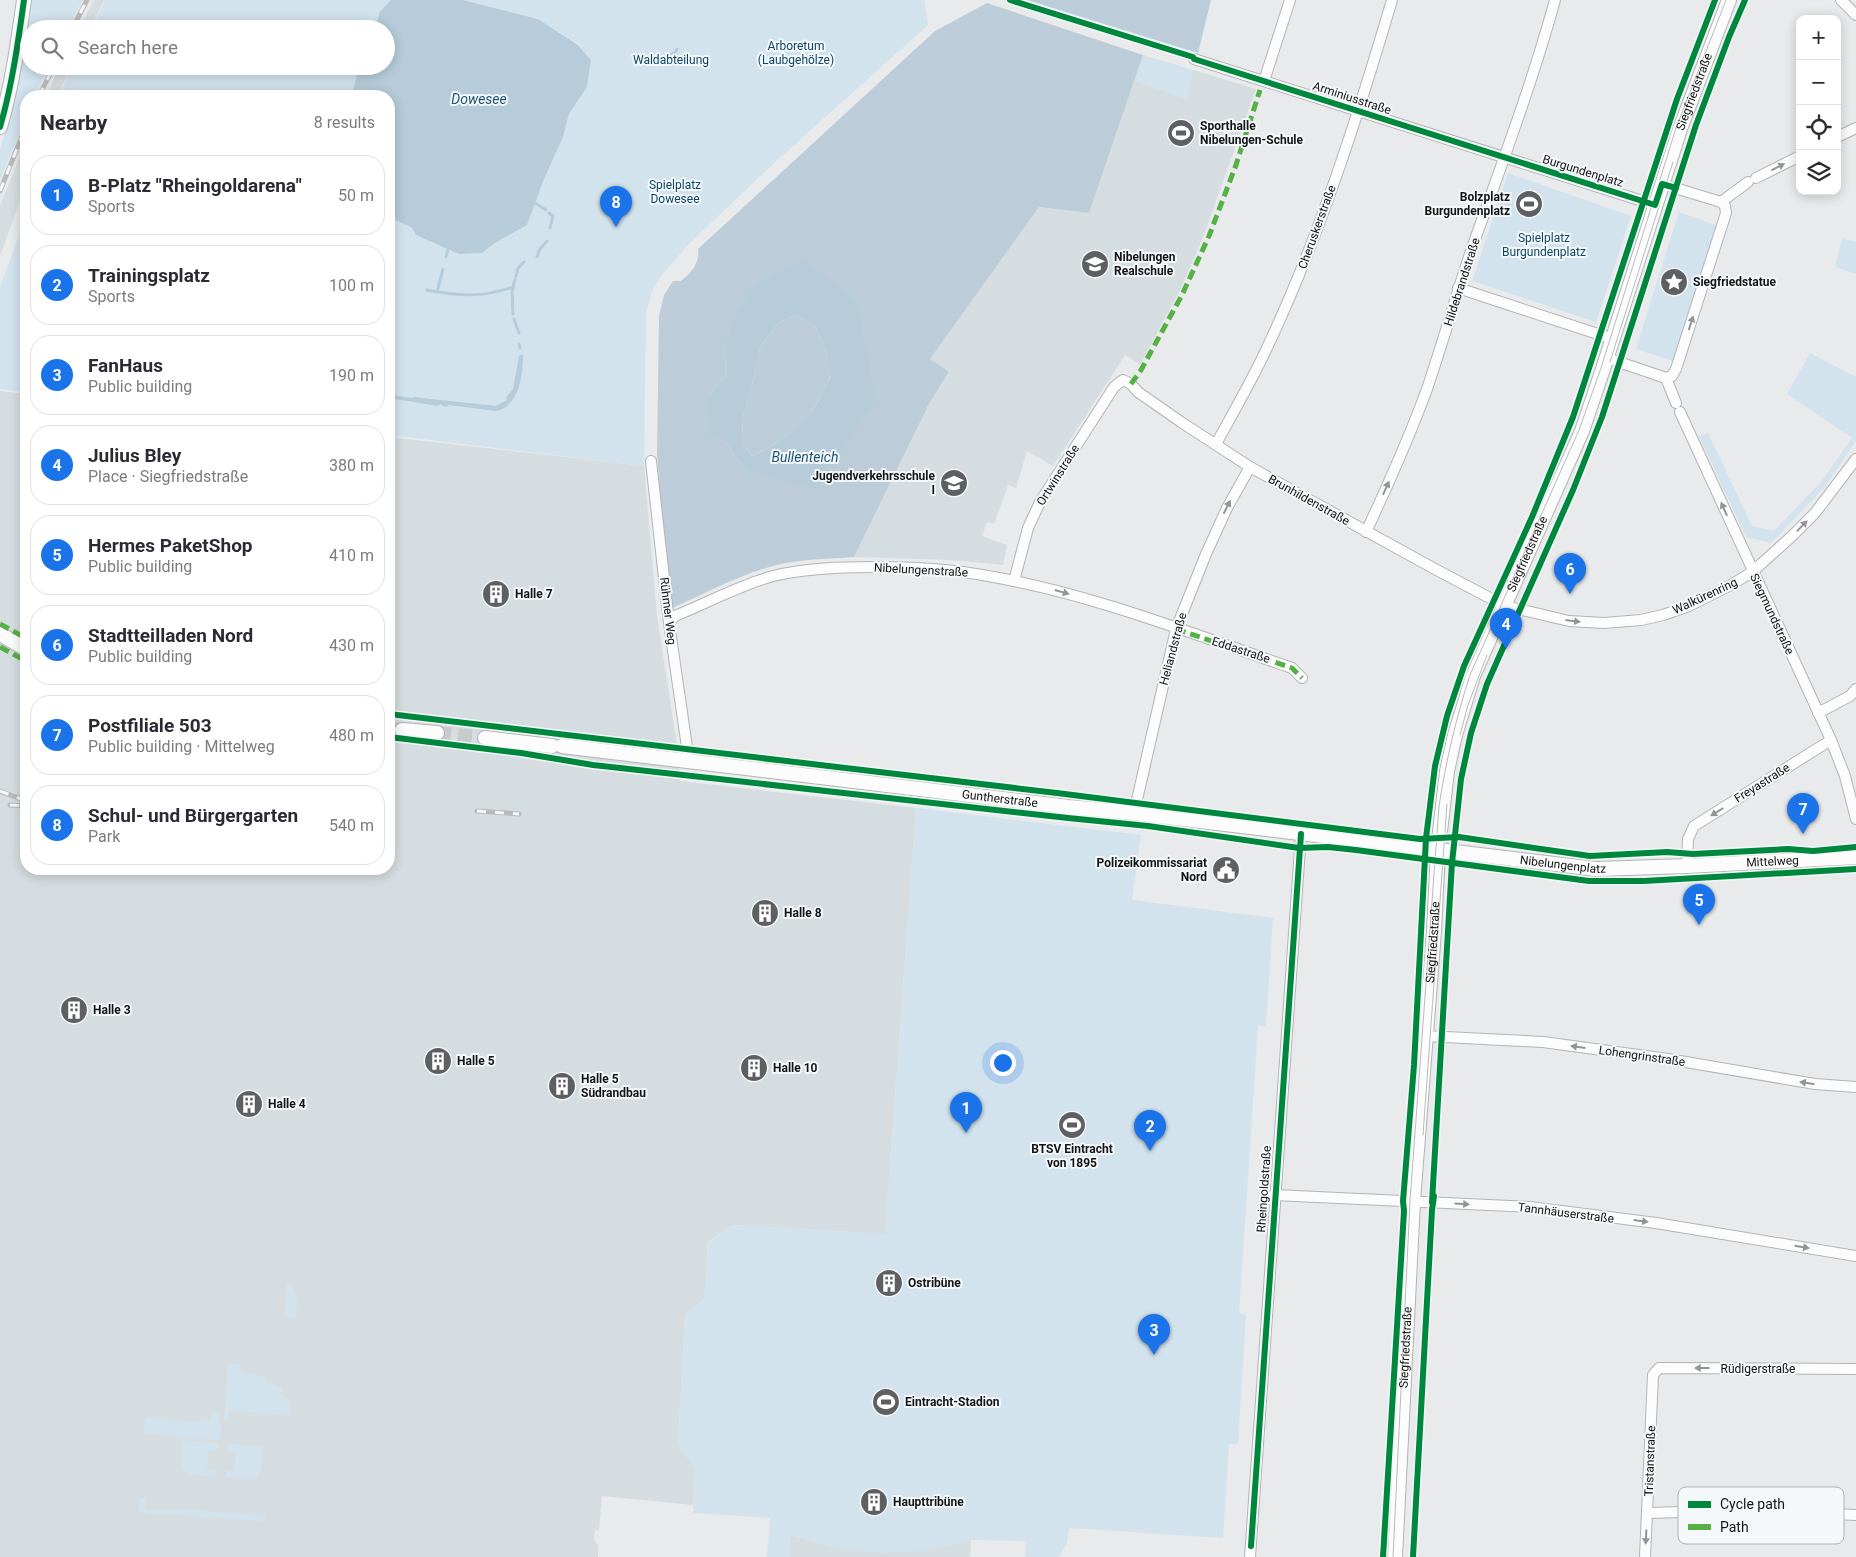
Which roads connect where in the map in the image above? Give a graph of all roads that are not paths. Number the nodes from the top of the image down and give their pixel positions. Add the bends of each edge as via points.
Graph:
1 (24, 0) edge
2 (1290, 0) edge
3 (1392, 0) edge
4 (1555, 0) edge
5 (1729, 0) edge
6 (1841, 0) edge
7 (1856, 15) edge
8 (21, 20) edge
9 (20, 26) edge
10 (1194, 59) dead end
11 (1264, 82) junction
12 (1358, 111) junction
13 (0, 127) edge
14 (1856, 128) edge
15 (1841, 135) edge
16 (1504, 158) junction
17 (1796, 158) edge
18 (1662, 184) junction
19 (1721, 202) junction
20 (1656, 206) junction
21 (1458, 288) junction
22 (1613, 339) junction
23 (1607, 358) junction
24 (1666, 378) junction
25 (1123, 380) joint
26 (1216, 444) junction
27 (1856, 459) edge
28 (651, 461) dead end
29 (1250, 467) junction
30 (1366, 532) junction
31 (1752, 572) junction
32 (1014, 581) junction
33 (1505, 606) junction
34 (669, 623) junction
35 (1176, 629) junction
36 (0, 634) edge
37 (20, 646) edge
38 (1302, 678) dead end
39 (1856, 689) edge
40 (1818, 713) junction
41 (402, 730) tunnel mouth
42 (437, 733) tunnel mouth
43 (486, 738) tunnel mouth
44 (1831, 740) junction
45 (688, 761) junction
46 (1134, 813) junction
47 (1856, 819) edge
48 (1301, 834) junction
49 (1438, 849) junction
50 (1856, 857) edge
51 (1717, 865) joint
52 (1687, 866) junction
53 (1426, 1036) junction
54 (1856, 1087) edge
55 (1274, 1195) junction
56 (1413, 1201) junction
57 (1856, 1256) edge
58 (1659, 1368) joint
59 (1856, 1369) edge
60 (1678, 1512) edge
61 (1648, 1513) junction
62 (1250, 1557) edge
63 (1396, 1557) edge
64 (1645, 1557) edge

1 - 8 street
2 - 11 street
3 - 12 street, Cheruskerstraße
4 - 16 street, Hildebrandstraße
5 - 18 street, Siegfriedstraße
6 - 7 street
9 - 13 street
10 - 11 street, Arminiusstraße
11 - 12 street, Arminiusstraße
12 - 16 street, Arminiusstraße
12 - 26 street, Cheruskerstraße via 1304,266 1265,352
14 - 15 street
16 - 20 street, Burgundenplatz
16 - 21 street, Hildebrandstraße
19 -> 17 street via 1752,180
18 - 19 street
18 - 20 street, Siegfriedstraße
24 -> 19 street via 1672,376 1676,369 1726,213 1726,206
20 - 22 street, Siegfriedstraße
21 - 22 street
30 -> 21 street, Hildebrandstraße via 1423,398
22 - 23 street, Siegfriedstraße
23 - 24 street
23 - 33 street, Siegfriedstraße via 1582,431
31 -> 24 street, Siegmundstraße
25 - 26 street, Brunhildenstraße
25 - 32 street, Ortwinstraße via 1114,388 1040,502 1028,528
26 - 29 street, Brunhildenstraße
31 -> 27 street, Walkürenring via 1815,513
28 - 34 street, Rühmer Weg
29 - 30 street, Brunhildenstraße
35 -> 29 street, Heliandstraße via 1208,549
30 - 33 street, Brunhildenstraße
33 -> 31 street, Walkürenring via 1569,621 1641,620 1689,606
31 - 40 street, Siegmundstraße
32 - 34 street, Nibelungenstraße via 936,569 815,569 772,576 675,616
32 -> 35 street, Nibelungenstraße via 1064,593
33 - 49 street, Siegfriedstraße via 1473,676 1455,735 1444,786
34 - 45 street, Rühmer Weg
35 - 38 street, Eddastraße via 1292,668
35 - 46 street, Heliandstraße
36 - 37 street
39 - 40 street via 1853,694
40 - 44 street, Siegmundstraße
41 - 42 street
43 - 45 street, Guntherstraße
44 - 47 street, Siegmundstraße
44 -> 52 street, Freyastraße via 1694,826 1688,839
45 - 46 street, Guntherstraße
46 - 48 street, Guntherstraße
48 - 49 street, Guntherstraße
48 - 55 street, Rheingoldstraße
49 - 52 street, Nibelungenplatz via 1596,869
49 - 53 street, Siegfriedstraße
50 - 51 street, Mittelweg
51 - 52 street, Nibelungenplatz
54 -> 53 street, Lohengrinstraße via 1814,1084 1543,1042
53 - 56 street, Siegfriedstraße
55 - 56 street, Tannhäuserstraße
55 - 62 street, Rheingoldstraße
56 -> 57 street, Tannhäuserstraße via 1530,1207 1656,1223
56 - 63 street, Siegfriedstraße
59 -> 58 street, Rüdigerstraße
58 - 61 street, Tristanstraße via 1654,1375
60 - 61 street
61 -> 64 street, Tristanstraße

